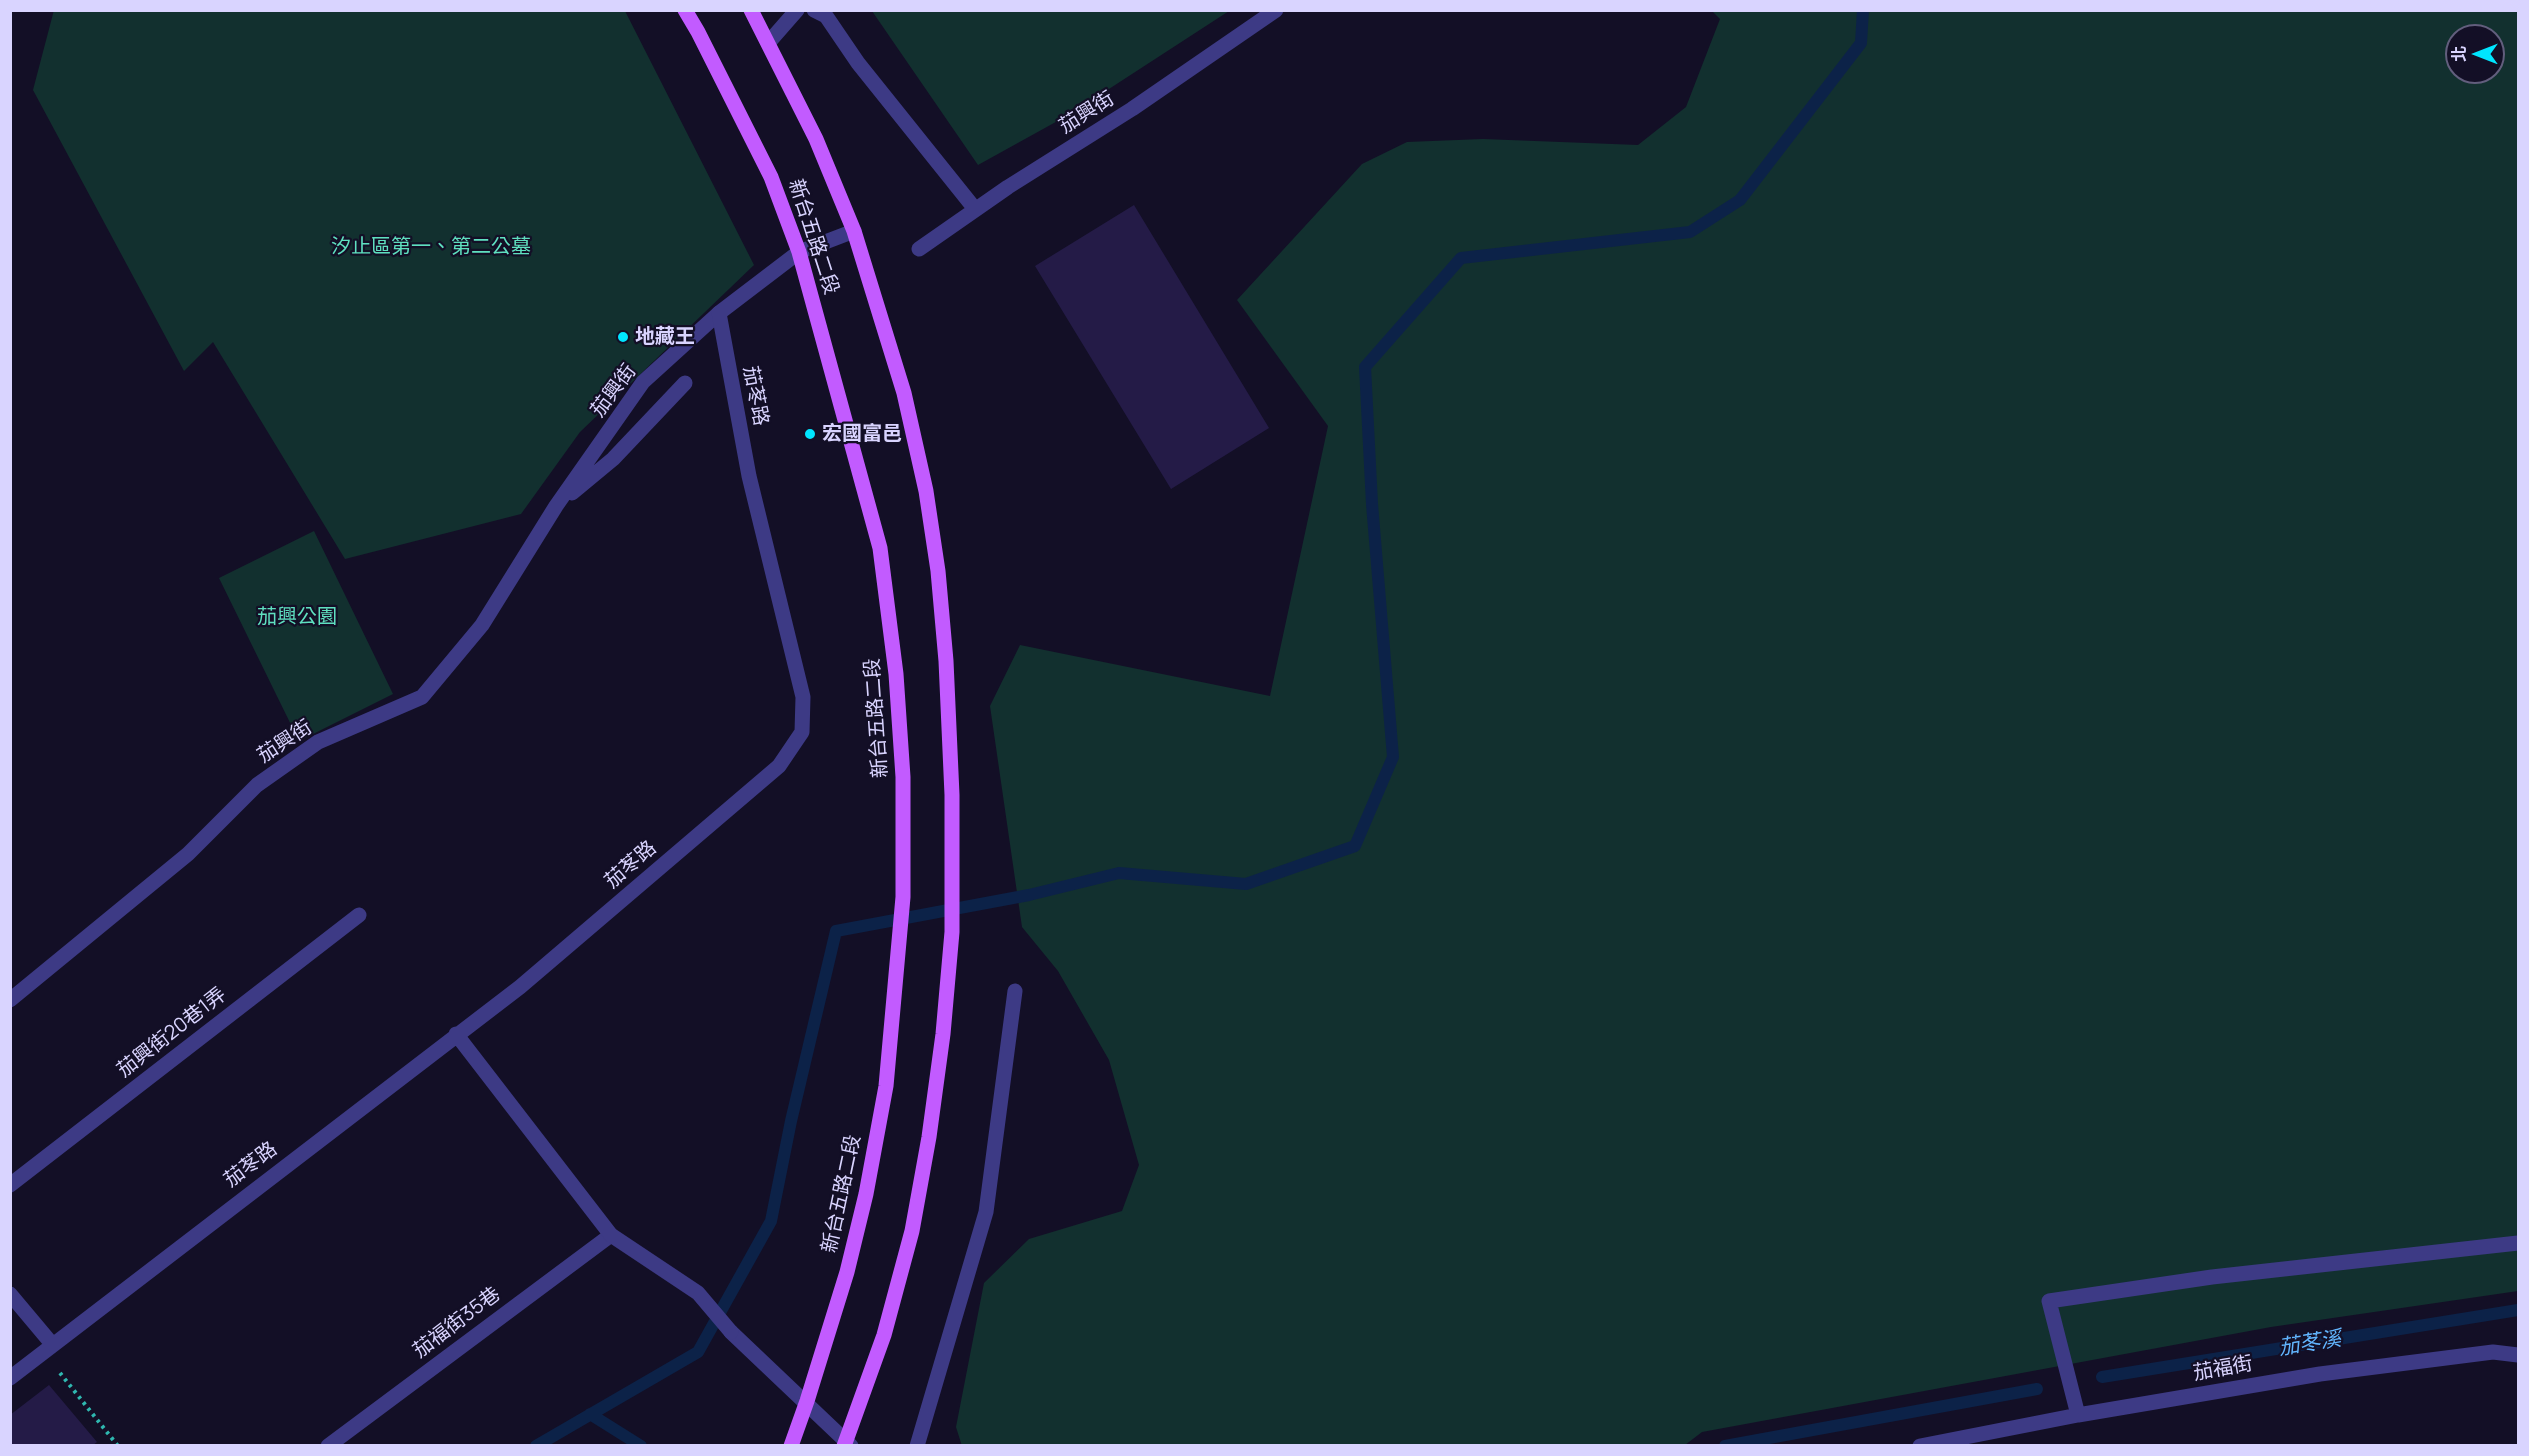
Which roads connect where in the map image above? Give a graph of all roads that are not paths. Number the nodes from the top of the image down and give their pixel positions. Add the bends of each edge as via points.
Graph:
1 (685, 10) edge
2 (751, 10) edge
3 (797, 10) edge
4 (814, 10) edge
5 (1276, 10) edge
6 (769, 42) junction
7 (975, 209) junction
8 (854, 231) junction
9 (919, 249) dead end
10 (799, 252) junction
11 (719, 313) junction
12 (685, 382) dead end
13 (556, 506) junction
14 (359, 915) dead end
15 (1016, 991) dead end
16 (10, 1000) edge
17 (456, 1034) junction
18 (10, 1185) edge
19 (611, 1234) junction
20 (2518, 1243) edge
21 (10, 1294) edge
22 (48, 1348) junction
23 (2518, 1355) edge
24 (10, 1377) edge
25 (2078, 1415) junction
26 (328, 1446) edge
27 (791, 1446) edge
28 (844, 1446) edge
29 (851, 1446) edge
30 (917, 1446) edge
31 (1920, 1446) edge

1 - 10 main road, 新台五路二段 via 771,177
2 - 6 main road, 新台五路二段
3 - 6 street
4 - 7 street via 825,16
5 - 7 street, 茄興街 via 1132,109
6 - 8 main road, 新台五路二段 via 816,139
7 - 9 street, 茄興街
8 - 10 street
8 - 28 main road, 新台五路二段 via 904,393 926,491 938,571 952,795 952,932 940,1057 912,1231 884,1335
10 - 11 street
10 - 27 main road, 新台五路二段 via 880,548 902,754 903,897 886,1086 866,1194 847,1272
11 - 13 street, 茄興街 via 643,382
11 - 17 street, 茄苳路 via 749,476 803,697 802,732 779,766 520,987
12 - 13 street, 茄興街 via 613,459
13 - 16 street, 茄興街 via 482,625 422,697 318,742 258,785 188,854
14 - 18 street, 茄興街20巷1弄
15 - 30 street via 986,1212
17 - 19 street
17 - 22 street, 茄苳路
19 - 26 street, 茄福街35巷
19 - 29 street via 698,1293 731,1332
20 - 25 street via 2212,1277 2049,1301
21 - 22 street
22 - 24 street, 茄苳路
23 - 25 street, 茄福街 via 2493,1352 2320,1374
25 - 31 street, 茄福街

